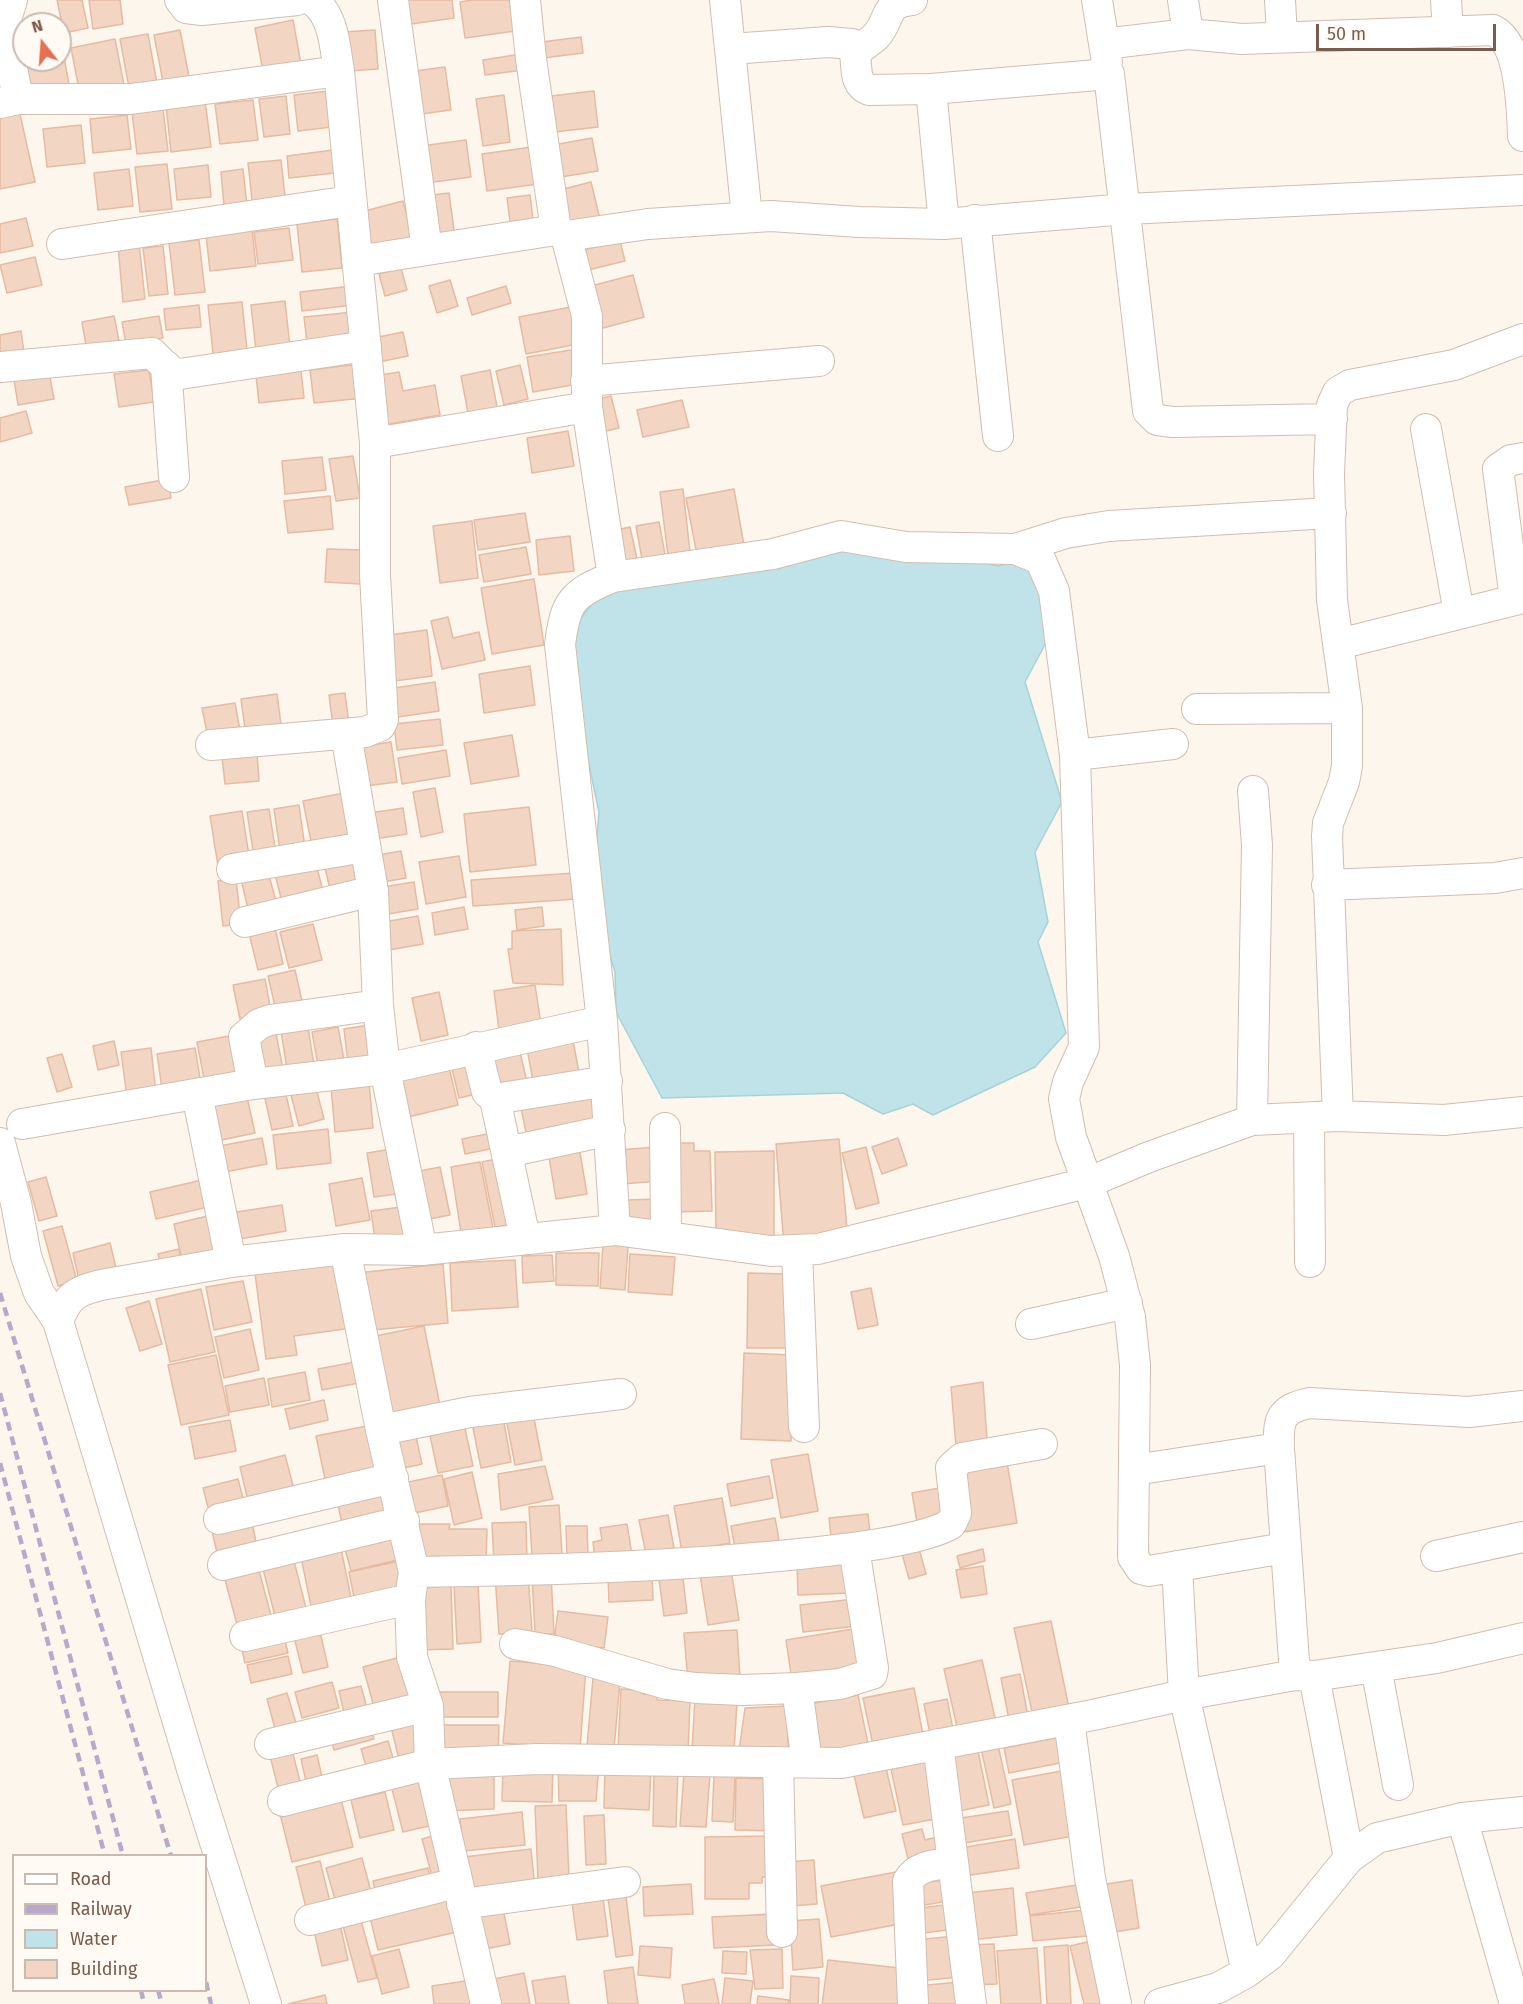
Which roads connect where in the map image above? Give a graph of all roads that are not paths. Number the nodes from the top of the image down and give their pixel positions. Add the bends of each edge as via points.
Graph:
1 (12, 0) edge
2 (180, 0) edge
3 (297, 0) edge
4 (312, 0) edge
5 (393, 0) edge
6 (525, 0) edge
7 (725, 0) edge
8 (912, 0) edge
9 (1097, 0) edge
10 (1183, 0) edge
11 (1280, 0) edge
12 (1446, 0) edge
13 (1448, 32) junction
14 (1188, 34) junction
15 (1282, 37) junction
16 (1104, 44) junction
17 (731, 50) junction
18 (856, 51) junction
19 (339, 72) junction
20 (1110, 74) junction
21 (931, 89) junction
22 (9, 101) edge
23 (1523, 136) edge
24 (1523, 190) edge
25 (350, 201) junction
26 (1127, 209) junction
27 (747, 217) junction
28 (975, 220) junction
29 (944, 224) junction
30 (561, 233) junction
31 (62, 244) dead end
32 (427, 250) junction
33 (357, 261) junction
34 (1523, 339) edge
35 (366, 346) junction
36 (819, 361) dead end
37 (166, 366) junction
38 (0, 367) edge
39 (587, 394) junction
40 (1332, 419) junction
41 (1426, 429) dead end
42 (999, 436) dead end
43 (375, 443) junction
44 (1523, 458) edge
45 (174, 477) dead end
46 (1331, 513) junction
47 (1015, 549) junction
48 (613, 578) junction
49 (1519, 598) edge
50 (1459, 613) junction
51 (1340, 644) junction
52 (1347, 708) junction
53 (1197, 709) dead end
54 (346, 734) junction
55 (1173, 744) dead end
56 (211, 745) dead end
57 (1075, 755) junction
58 (1253, 791) dead end
59 (365, 847) junction
60 (232, 869) dead end
61 (1523, 873) edge
62 (1327, 885) junction
63 (373, 891) junction
64 (245, 922) dead end
65 (378, 1005) junction
66 (602, 1021) junction
67 (476, 1047) junction
68 (385, 1069) junction
69 (607, 1081) junction
70 (253, 1084) junction
71 (197, 1094) junction
72 (495, 1099) junction
73 (1523, 1112) edge
74 (1323, 1117) junction
75 (1252, 1120) junction
76 (22, 1124) dead end
77 (665, 1128) dead end
78 (610, 1130) junction
79 (0, 1143) edge
80 (507, 1152) junction
81 (1087, 1184) junction
82 (615, 1230) junction
83 (666, 1237) junction
84 (525, 1239) junction
85 (345, 1249) junction
86 (422, 1250) junction
87 (796, 1251) junction
88 (231, 1262) junction
89 (1310, 1262) dead end
90 (1127, 1303) junction
91 (58, 1321) junction
92 (1031, 1324) dead end
93 (621, 1394) dead end
94 (1523, 1406) edge
95 (804, 1427) dead end
96 (381, 1430) junction
97 (1042, 1444) dead end
98 (1279, 1448) junction
99 (1134, 1470) junction
100 (393, 1478) junction
101 (219, 1519) dead end
102 (404, 1521) junction
103 (1523, 1537) edge
104 (854, 1548) junction
105 (1285, 1548) junction
106 (1436, 1556) dead end
107 (223, 1565) dead end
108 (1177, 1566) junction
109 (412, 1586) junction
110 (245, 1635) dead end
111 (1523, 1638) edge
112 (515, 1644) dead end
113 (1376, 1667) junction
114 (1305, 1676) junction
115 (798, 1688) junction
116 (1184, 1695) junction
117 (428, 1706) junction
118 (1069, 1720) junction
119 (270, 1744) dead end
120 (938, 1744) junction
121 (793, 1762) junction
122 (430, 1764) junction
123 (1398, 1785) dead end
124 (283, 1801) dead end
125 (1523, 1812) edge
126 (1462, 1818) junction
127 (1349, 1858) junction
128 (953, 1862) junction
129 (624, 1882) dead end
130 (459, 1893) junction
131 (310, 1920) dead end
132 (782, 1932) dead end
133 (1247, 1972) junction
134 (1221, 1996) edge
135 (266, 2004) edge
136 (486, 2004) edge
137 (913, 2004) edge
138 (971, 2004) edge
139 (1116, 2004) edge
140 (1160, 2004) edge
141 (1515, 2004) edge

1 - 22 street via 4,26
2 - 3 street via 186,8 202,10
4 - 19 street via 327,15
5 - 32 street
6 - 30 street via 531,59
7 - 17 street
8 - 18 street via 890,8 877,35
9 - 16 street
10 - 14 street
11 - 15 street
12 - 13 street
13 - 15 street
13 - 23 street via 1493,30 1506,39 1512,51
14 - 15 street via 1242,39
14 - 16 street
16 - 20 street
17 - 18 street via 841,42 852,44
17 - 27 street
18 - 21 street via 857,73 863,88
19 - 22 street via 131,99
19 - 25 street
20 - 21 street
20 - 26 street
21 - 29 street
24 - 26 street
25 - 31 street
25 - 33 street
26 - 28 street
26 - 40 street via 1148,411 1157,420 1173,423
27 - 29 street
27 - 30 street
28 - 29 street
28 - 42 street
30 - 32 street
30 - 39 street via 587,316
32 - 33 street
33 - 35 street
34 - 40 street via 1454,365 1350,385 1338,392 1332,405
35 - 37 street via 180,374
35 - 43 street
36 - 39 street
37 - 38 street via 152,353 140,352
37 - 45 street
39 - 43 street
39 - 48 street
40 - 46 street
41 - 50 street
43 - 54 street via 375,575 383,720 373,730
44 - 49 street via 1511,460 1498,469
46 - 47 street via 1109,526 1066,533
46 - 51 street via 1332,600
47 - 48 street via 906,547 841,536 773,554
47 - 57 street via 1040,559 1054,591
48 - 66 street via 584,589 571,601 563,615 560,645
49 - 50 street
50 - 51 street
51 - 52 street
52 - 53 street
52 - 62 street via 1347,766 1328,823
54 - 56 street
54 - 59 street
55 - 57 street
57 - 81 street via 1084,1047 1064,1099 1071,1137
58 - 75 street via 1257,845
59 - 60 street
59 - 63 street
61 - 62 street via 1495,878
62 - 74 street
63 - 64 street
63 - 65 street
65 - 68 street
65 - 70 street via 259,1024 244,1037
66 - 67 street
66 - 69 street
67 - 68 street
67 - 72 street via 487,1092
68 - 70 street
68 - 86 street
69 - 72 street
69 - 78 street
70 - 71 street
71 - 76 street
71 - 88 street
72 - 80 street
73 - 74 street via 1444,1120
74 - 75 street
74 - 89 street
75 - 81 street
77 - 83 street
78 - 80 street
78 - 82 street
79 - 91 street via 26,1256 39,1293
80 - 84 street
81 - 87 street via 839,1246
81 - 90 street
82 - 83 street
82 - 84 street
83 - 87 street
84 - 86 street
85 - 86 street
85 - 88 street
85 - 96 street
87 - 95 street
88 - 91 street via 80,1291 67,1299
90 - 92 street
90 - 99 street via 1135,1365
91 - 135 street
93 - 96 street via 503,1407
94 - 98 street via 1469,1412 1309,1403 1284,1413 1278,1432
96 - 100 street
97 - 104 street via 962,1458 951,1468 956,1513 951,1524 928,1533
98 - 99 street
98 - 105 street
99 - 108 street via 1132,1545 1136,1563 1149,1571
100 - 101 street
100 - 102 street
102 - 107 street
102 - 109 street
103 - 106 street
104 - 109 street
104 - 115 street via 872,1674 840,1684
105 - 108 street
105 - 114 street
108 - 116 street
109 - 110 street
109 - 117 street via 412,1657
111 - 113 street
112 - 115 street via 576,1656 667,1684 742,1690
113 - 114 street
113 - 123 street
114 - 116 street
114 - 127 street
115 - 121 street
116 - 118 street
116 - 133 street
117 - 119 street
117 - 122 street
118 - 120 street
118 - 139 street via 1090,1878
120 - 121 street via 841,1763
120 - 128 street
121 - 122 street via 538,1759
121 - 132 street
122 - 124 street
122 - 130 street
125 - 126 street
126 - 127 street via 1386,1835
126 - 141 street
127 - 133 street via 1270,1955
128 - 137 street via 924,1867 912,1873 908,1881
128 - 138 street
129 - 130 street
130 - 131 street
130 - 136 street
133 - 134 street
134 - 140 street

